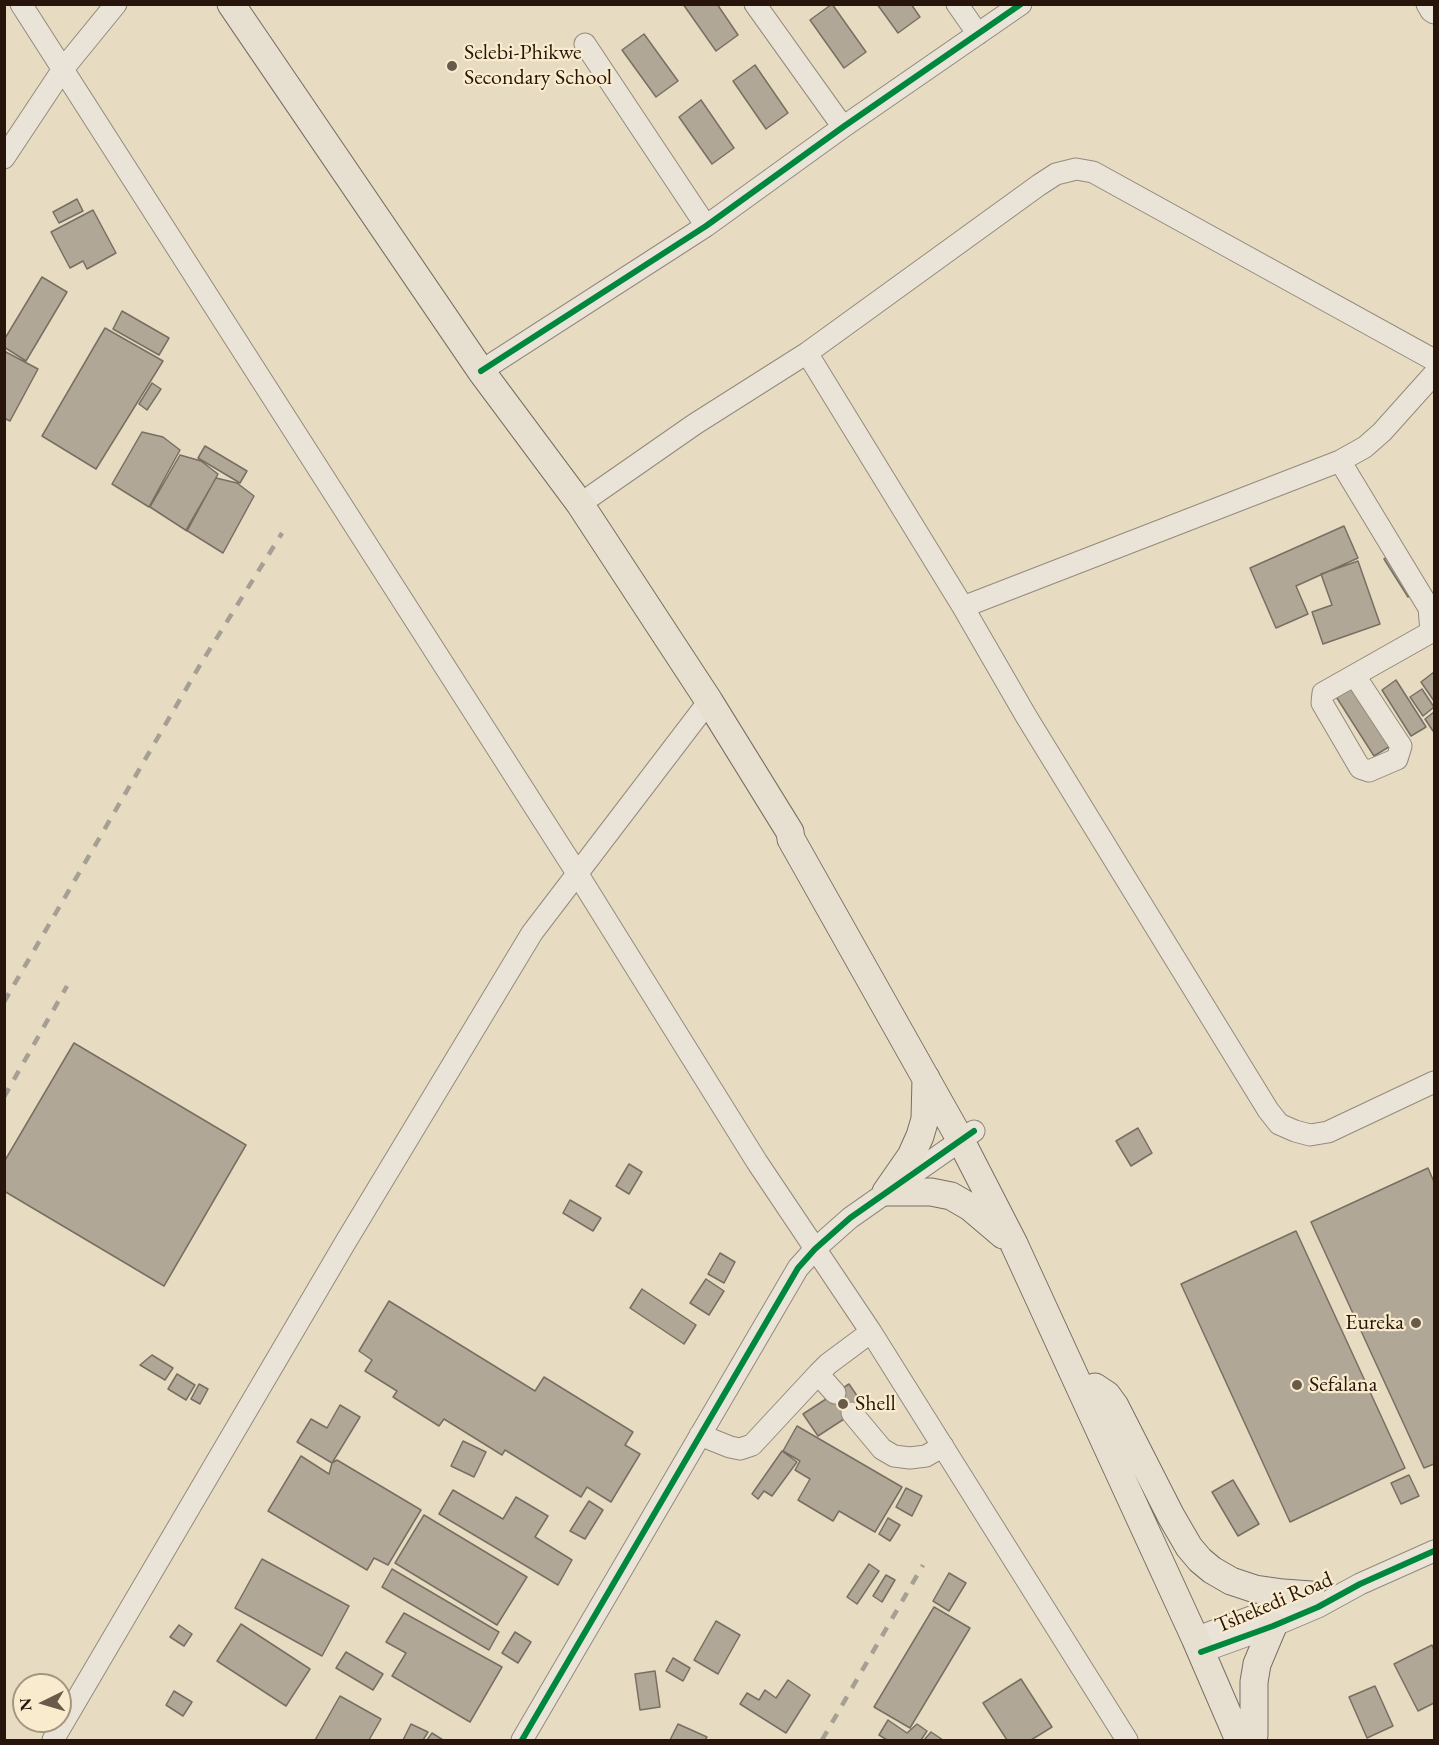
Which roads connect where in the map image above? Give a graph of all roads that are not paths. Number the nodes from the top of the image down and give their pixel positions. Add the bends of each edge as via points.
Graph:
1 (21, 4) edge
2 (116, 4) edge
3 (231, 4) edge
4 (755, 4) edge
5 (957, 4) edge
6 (1021, 4) edge
7 (1427, 4) edge
8 (1434, 13) edge
9 (978, 34) junction
10 (585, 44) dead end
11 (63, 69) junction
12 (843, 127) junction
13 (4, 158) edge
14 (706, 226) junction
15 (807, 353) junction
16 (1434, 360) edge
17 (481, 371) junction
18 (1434, 374) edge
19 (1340, 461) junction
20 (580, 504) junction
21 (963, 607) junction
22 (1354, 676) dead end
23 (709, 701) junction
24 (790, 832) junction
25 (577, 873) junction
26 (926, 1078) junction
27 (1434, 1082) edge
28 (967, 1135) junction
29 (886, 1192) junction
30 (1014, 1244) junction
31 (815, 1249) junction
32 (871, 1332) junction
33 (818, 1374) junction
34 (1095, 1387) junction
35 (835, 1392) dead end
36 (852, 1413) dead end
37 (700, 1436) junction
38 (944, 1446) junction
39 (1434, 1551) edge
40 (1360, 1584) junction
41 (1311, 1594) junction
42 (1273, 1626) junction
43 (1205, 1642) junction
44 (1250, 1739) edge
45 (53, 1740) edge
46 (522, 1740) edge
47 (1126, 1740) edge

1 - 11 street
2 - 11 street
3 - 17 main road
4 - 12 street
5 - 9 street
6 - 9 street
7 - 8 street
9 - 12 street
10 - 14 street
11 - 13 street
11 - 25 street
12 - 14 street
14 - 17 street
15 - 16 street via 1039,185 1056,174 1076,169 1093,172
15 - 20 street
15 - 21 street
17 - 20 main road
18 - 19 street via 1382,432
19 - 21 street
19 - 22 street via 1429,608 1431,632
20 - 23 main road
21 - 27 street via 1026,716 1279,1124 1310,1135 1328,1132
23 - 24 main road
23 - 25 street
24 - 26 main road
24 - 28 main road via 826,877 873,951
25 - 31 street
25 - 45 street via 532,933 458,1054
26 - 28 main road
26 - 29 main road via 925,1119 920,1136
28 - 29 street
28 - 30 main road
28 - 34 main road via 1034,1250
29 - 30 main road via 932,1192 951,1197 970,1206
29 - 31 street
30 - 43 main road
31 - 32 street
31 - 37 street via 798,1268
32 - 33 street
32 - 38 street
33 - 35 street
33 - 37 street via 752,1445 740,1449
34 - 41 main road via 1115,1406 1171,1516 1200,1560 1231,1581 1255,1589
34 - 43 main road
36 - 38 street via 882,1449 894,1456 926,1456
37 - 46 street
38 - 47 street
39 - 40 street
40 - 41 street, Tshekedi Road
40 - 42 street, Tshekedi Road
41 - 43 street, Tshekedi Road
42 - 43 street, Tshekedi Road
42 - 44 main road via 1257,1664
43 - 44 main road

